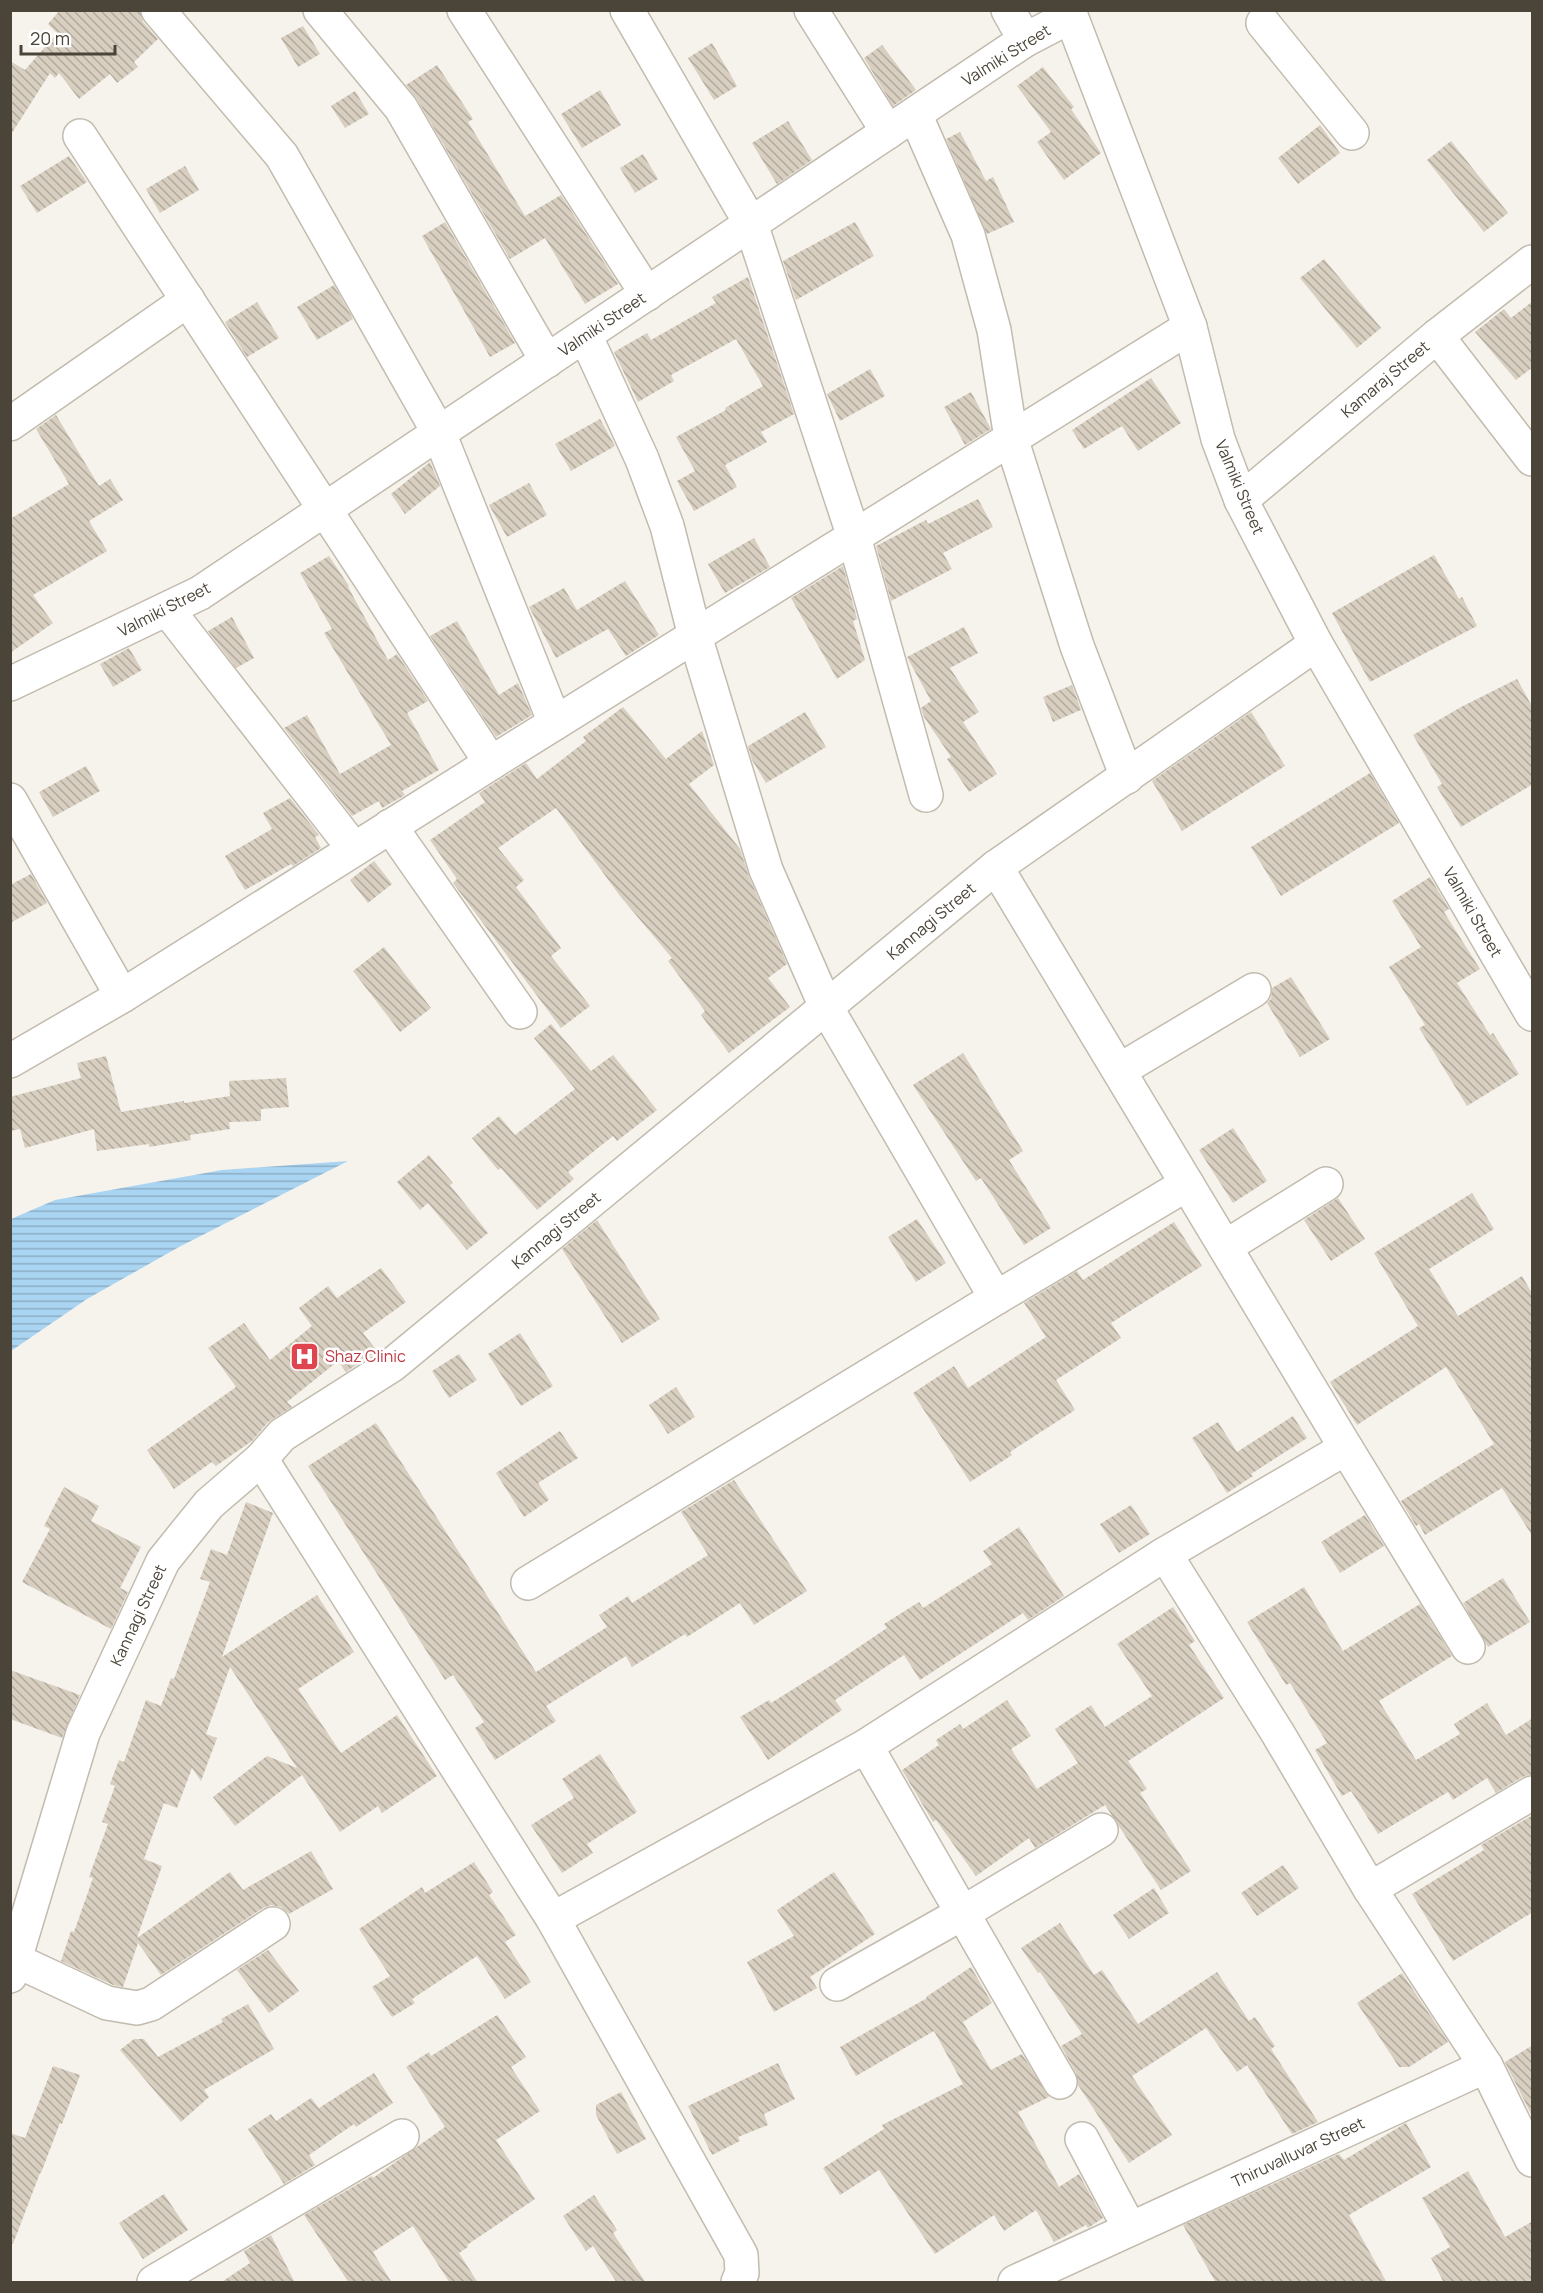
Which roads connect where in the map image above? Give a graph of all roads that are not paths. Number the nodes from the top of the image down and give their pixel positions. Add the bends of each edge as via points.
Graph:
1 (158, 10) edge
2 (320, 10) edge
3 (464, 10) edge
4 (627, 10) edge
5 (811, 10) edge
6 (1008, 10) edge
7 (1074, 14) edge
8 (1264, 15) edge
9 (1025, 40) junction
10 (915, 114) junction
11 (888, 132) junction
12 (1352, 133) dead end
13 (80, 136) dead end
14 (751, 225) junction
15 (1533, 262) edge
16 (647, 294) junction
17 (188, 300) junction
18 (1190, 327) junction
19 (585, 335) junction
20 (1437, 336) junction
21 (547, 361) junction
22 (10, 424) edge
23 (439, 433) junction
24 (1011, 438) junction
25 (1533, 459) edge
26 (1241, 500) junction
27 (324, 510) junction
28 (854, 537) junction
29 (167, 609) junction
30 (695, 636) junction
31 (1316, 644) junction
32 (10, 684) edge
33 (555, 723) junction
34 (491, 763) junction
35 (1127, 777) junction
36 (926, 795) dead end
37 (10, 800) edge
38 (390, 826) junction
39 (354, 849) junction
40 (996, 867) junction
41 (1254, 990) dead end
42 (122, 996) junction
43 (826, 1007) junction
44 (520, 1012) dead end
45 (1533, 1014) edge
46 (10, 1061) edge
47 (1120, 1070) junction
48 (1188, 1184) junction
49 (1326, 1184) dead end
50 (1225, 1247) junction
51 (996, 1298) junction
52 (1346, 1448) junction
53 (261, 1459) junction
54 (1164, 1554) junction
55 (528, 1582) dead end
56 (1468, 1647) dead end
57 (866, 1746) junction
58 (1533, 1793) edge
59 (1101, 1830) dead end
60 (1370, 1889) junction
61 (962, 1914) junction
62 (553, 1919) junction
63 (273, 1924) dead end
64 (13, 1968) edge
65 (837, 1984) dead end
66 (1486, 2066) junction
67 (1060, 2082) dead end
68 (402, 2136) dead end
69 (1082, 2139) dead end
70 (1533, 2160) edge
71 (1130, 2229) junction
72 (154, 2283) edge
73 (738, 2283) edge
74 (1015, 2283) edge

1 - 23 street via 282,156
2 - 21 street via 400,108
3 - 16 street
4 - 14 street
5 - 11 street
6 - 9 street
7 - 9 street, Valmiki Street
7 - 18 street, Valmiki Street
8 - 12 street
9 - 10 street, Valmiki Street
10 - 11 street, Valmiki Street
10 - 24 street via 968,235 994,330
11 - 14 street, Valmiki Street
13 - 17 street
14 - 16 street, Valmiki Street
14 - 28 street
15 - 20 street, Kamaraj Street
16 - 19 street, Valmiki Street
17 - 22 street
17 - 27 street
18 - 24 street
18 - 26 street, Valmiki Street via 1218,439
19 - 21 street, Valmiki Street
19 - 30 street via 668,526
20 - 25 street
20 - 26 street, Kamaraj Street
21 - 23 street, Valmiki Street
23 - 27 street, Valmiki Street
23 - 33 street
24 - 28 street
24 - 35 street via 1077,646
26 - 31 street, Valmiki Street
27 - 29 street, Valmiki Street via 200,593
27 - 34 street
28 - 30 street
28 - 36 street
29 - 32 street, Valmiki Street
29 - 39 street
30 - 33 street
30 - 43 street via 766,870
31 - 35 street, Kannagi Street
31 - 45 street, Valmiki Street
33 - 34 street
34 - 38 street
35 - 40 street, Kannagi Street
37 - 42 street
38 - 39 street
38 - 44 street
39 - 42 street
40 - 43 street, Kannagi Street
40 - 47 street
41 - 47 street
42 - 46 street
43 - 51 street
43 - 53 street, Kannagi Street via 392,1365 282,1435
47 - 48 street
48 - 50 street
48 - 51 street
49 - 50 street
50 - 52 street
51 - 55 street
52 - 54 street
52 - 56 street
53 - 62 street
53 - 64 street, Kannagi Street via 209,1504 163,1561 82,1733
54 - 57 street
54 - 60 street via 1277,1732
57 - 61 street
57 - 62 street
58 - 60 street
59 - 61 street
60 - 66 street
61 - 65 street
61 - 67 street
62 - 73 street via 741,2255
63 - 64 street via 152,2004 137,2008 107,2003
66 - 70 street
66 - 71 street, Thiruvalluvar Street
68 - 72 street
69 - 71 street
71 - 74 street, Thiruvalluvar Street

